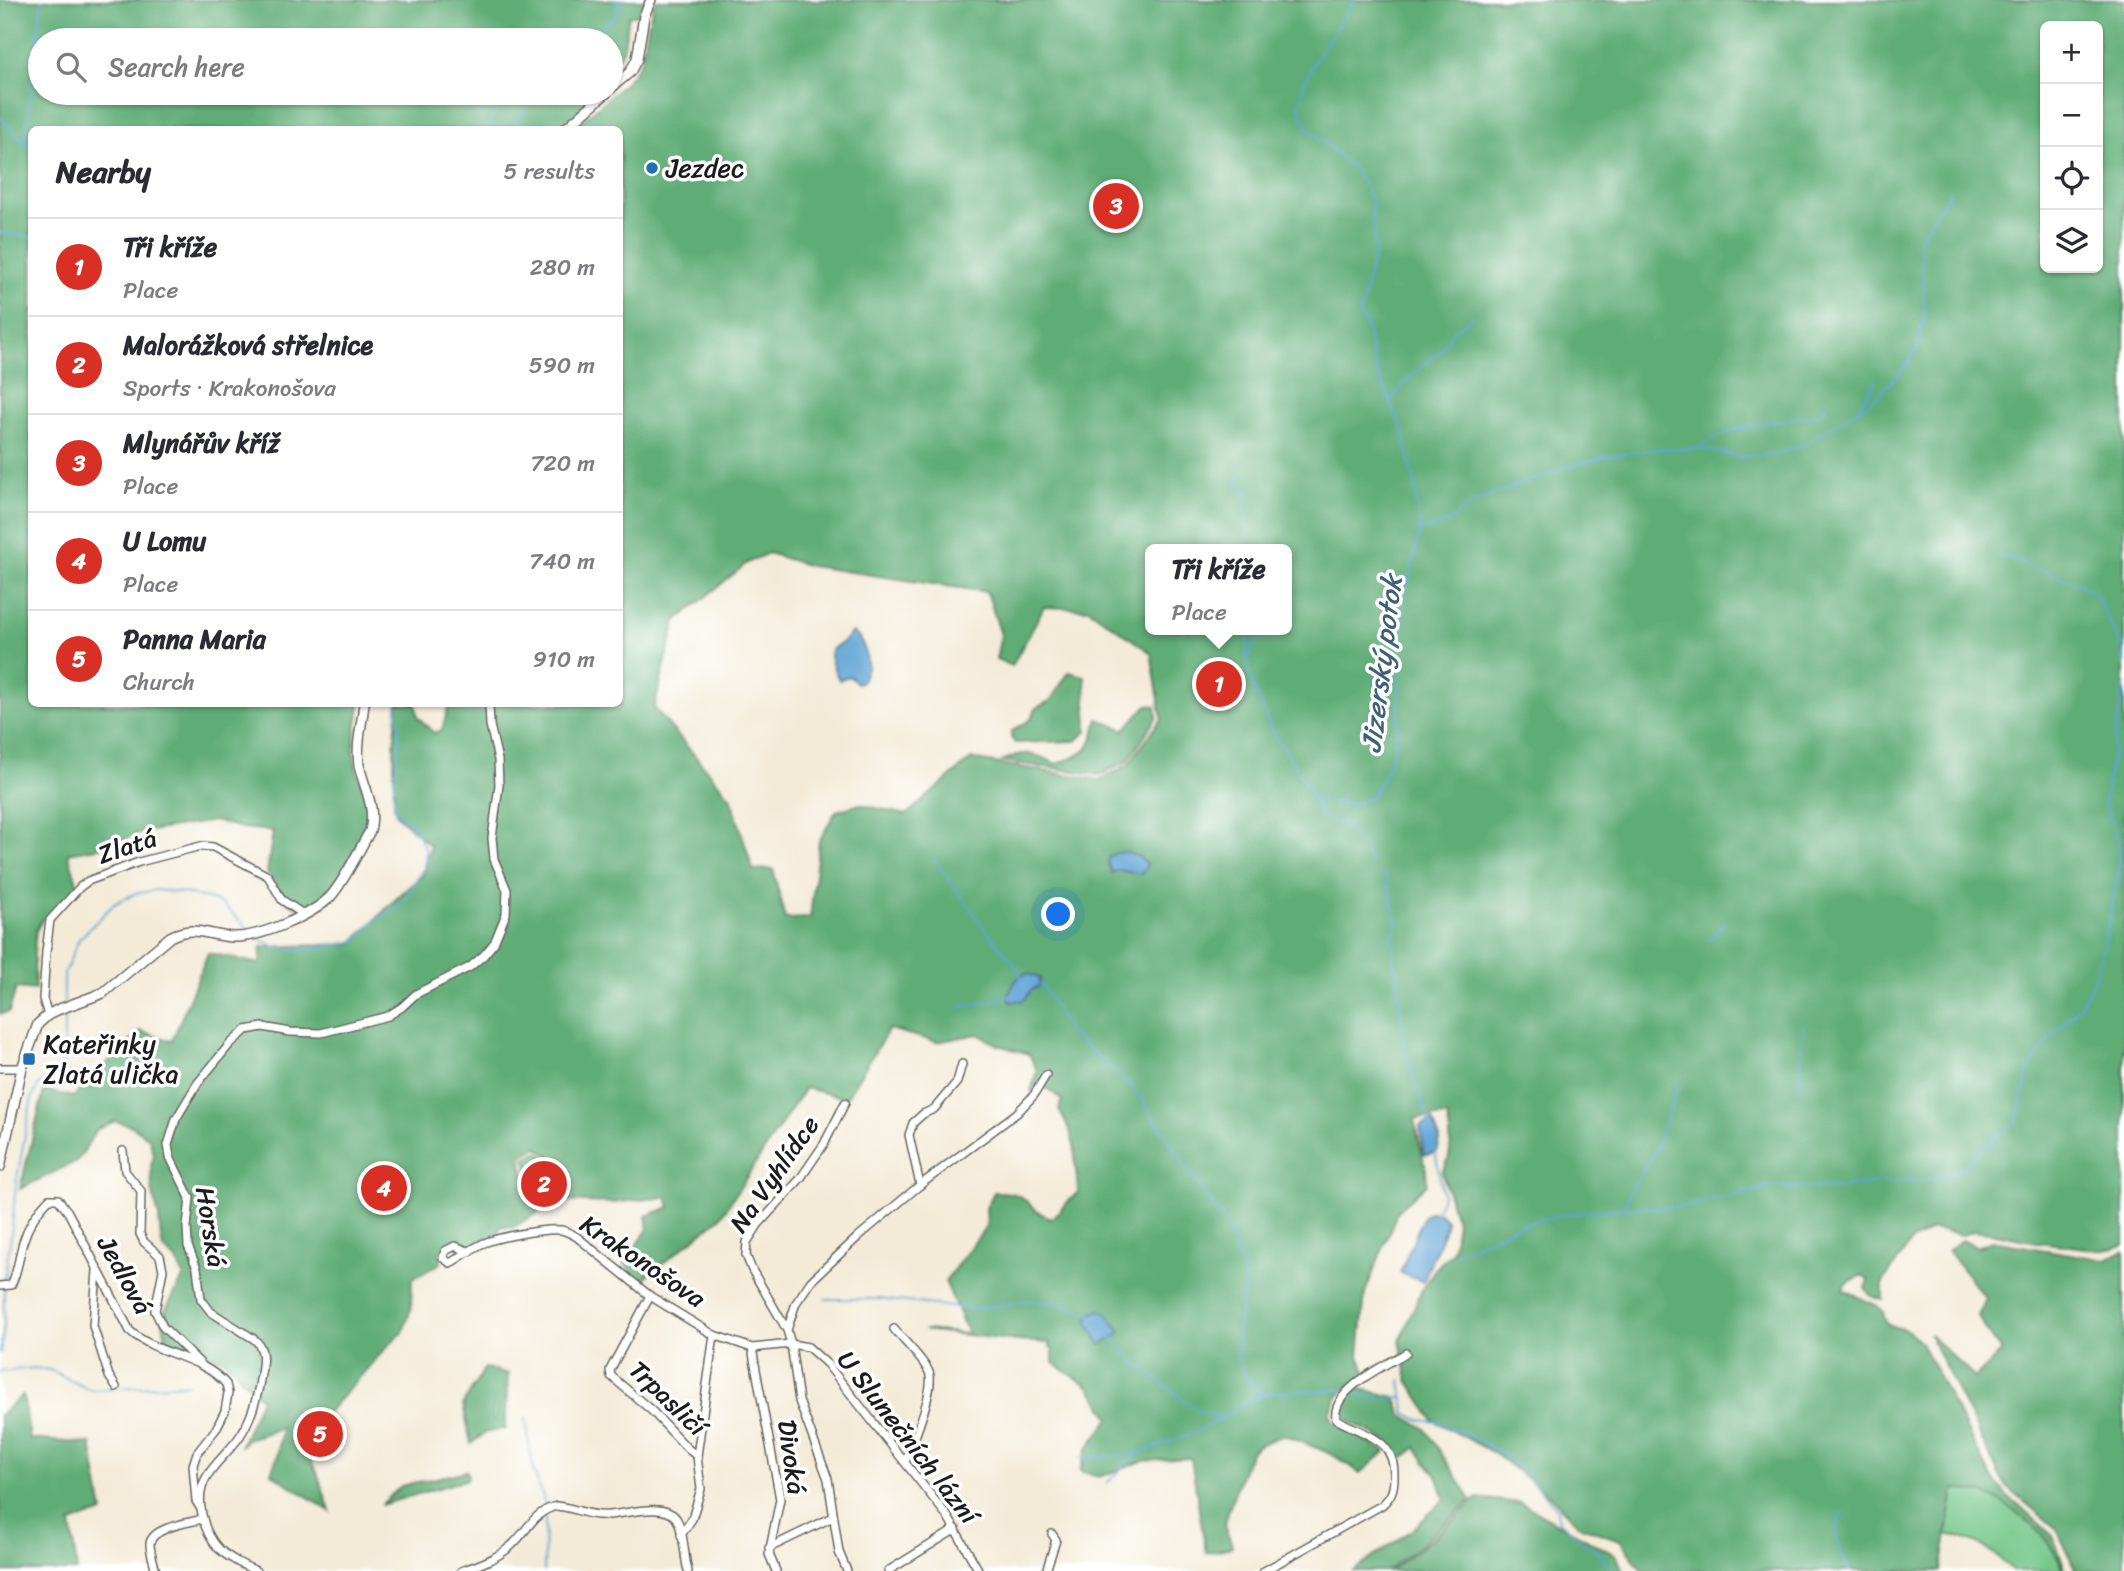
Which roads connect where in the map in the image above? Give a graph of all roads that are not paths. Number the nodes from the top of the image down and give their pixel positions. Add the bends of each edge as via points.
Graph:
1 (651, 0) edge
2 (623, 77) edge
3 (592, 105) edge
4 (569, 126) edge
5 (364, 707) edge
6 (489, 707) edge
7 (303, 914) junction
8 (52, 1013) junction
9 (962, 1064) dead end
10 (0, 1068) edge
11 (22, 1068) junction
12 (1046, 1075) dead end
13 (845, 1103) dead end
14 (123, 1151) dead end
15 (0, 1167) edge
16 (919, 1185) junction
17 (470, 1252) dead end
18 (97, 1269) junction
19 (0, 1286) edge
20 (650, 1296) junction
21 (894, 1329) dead end
22 (787, 1330) junction
23 (714, 1335) junction
24 (791, 1344) junction
25 (752, 1348) junction
26 (1404, 1353) dead end
27 (206, 1369) junction
28 (116, 1387) dead end
29 (697, 1456) junction
30 (905, 1462) junction
31 (201, 1510) junction
32 (833, 1517) junction
33 (203, 1520) junction
34 (956, 1529) junction
35 (1052, 1534) dead end
36 (681, 1535) junction
37 (769, 1548) junction
38 (684, 1558) junction
39 (156, 1571) edge
40 (255, 1571) edge
41 (461, 1571) edge
42 (680, 1571) edge
43 (688, 1571) edge
44 (776, 1571) edge
45 (847, 1571) edge
46 (888, 1571) edge
47 (979, 1571) edge
48 (1046, 1571) edge
49 (1265, 1571) edge

1 - 2 street via 636,59
3 - 4 street
5 - 7 street via 358,753 372,805 370,831 333,894
6 - 31 street, Horská via 498,760 494,859 507,890 506,914 494,943 470,967 430,986 388,1016 321,1033 262,1027 246,1030 197,1084 176,1119 168,1145 190,1198 188,1246 197,1268 201,1299 211,1312 258,1342 263,1358 247,1422 204,1481
7 - 8 street via 249,936 178,932 103,993
7 - 8 street, Zlatá via 282,900 268,876 213,847 139,862 88,881 51,920 43,999
8 - 11 street via 37,1024
9 - 16 street via 957,1082 934,1109 913,1123 909,1135
10 - 11 street
11 - 15 street
12 - 16 street via 1017,1113
13 - 22 street, Na Vyhlídce via 800,1179 747,1242 752,1270
14 - 27 street via 125,1171 141,1191 140,1234 160,1256 163,1270 155,1311 163,1326
16 - 22 street via 811,1281 796,1303
17 - 20 street, Krakonošova via 483,1243 526,1233 565,1231
18 - 19 street, Jedlová via 68,1212 58,1199 49,1199 28,1228 15,1278 11,1285
18 - 27 street, Jedlová via 134,1335
18 - 28 street via 93,1326
20 - 23 street, Krakonošova
20 - 29 street, Trpasličí via 610,1370 611,1376
21 - 30 street via 929,1372 930,1382
22 - 24 street, Na Vyhlídce
23 - 25 street, Krakonošova
23 - 29 street
24 - 25 street, Krakonošova
24 - 30 street, U Slunečních lázní via 818,1354
24 - 32 street, Na Vyhlídce via 799,1401 828,1479
25 - 37 street, Divoká via 780,1499
26 - 49 street via 1347,1391 1335,1411 1336,1419 1381,1442 1392,1455 1389,1499
27 - 31 street, Jedlová via 222,1379 228,1393 225,1412 194,1461 194,1490
29 - 36 street via 701,1489 692,1519
30 - 34 street, U Slunečních lázní
31 - 33 street, Horská
32 - 37 street
32 - 45 street, Na Vyhlídce
33 - 39 street via 177,1525 152,1538
33 - 40 street, Horská via 220,1550
34 - 46 street
34 - 47 street, U Slunečních lázní
35 - 48 street via 1056,1540
36 - 38 street
36 - 41 street via 675,1517 662,1510 600,1515 556,1506 533,1519 503,1552
37 - 44 street, Divoká
38 - 42 street
38 - 43 street

